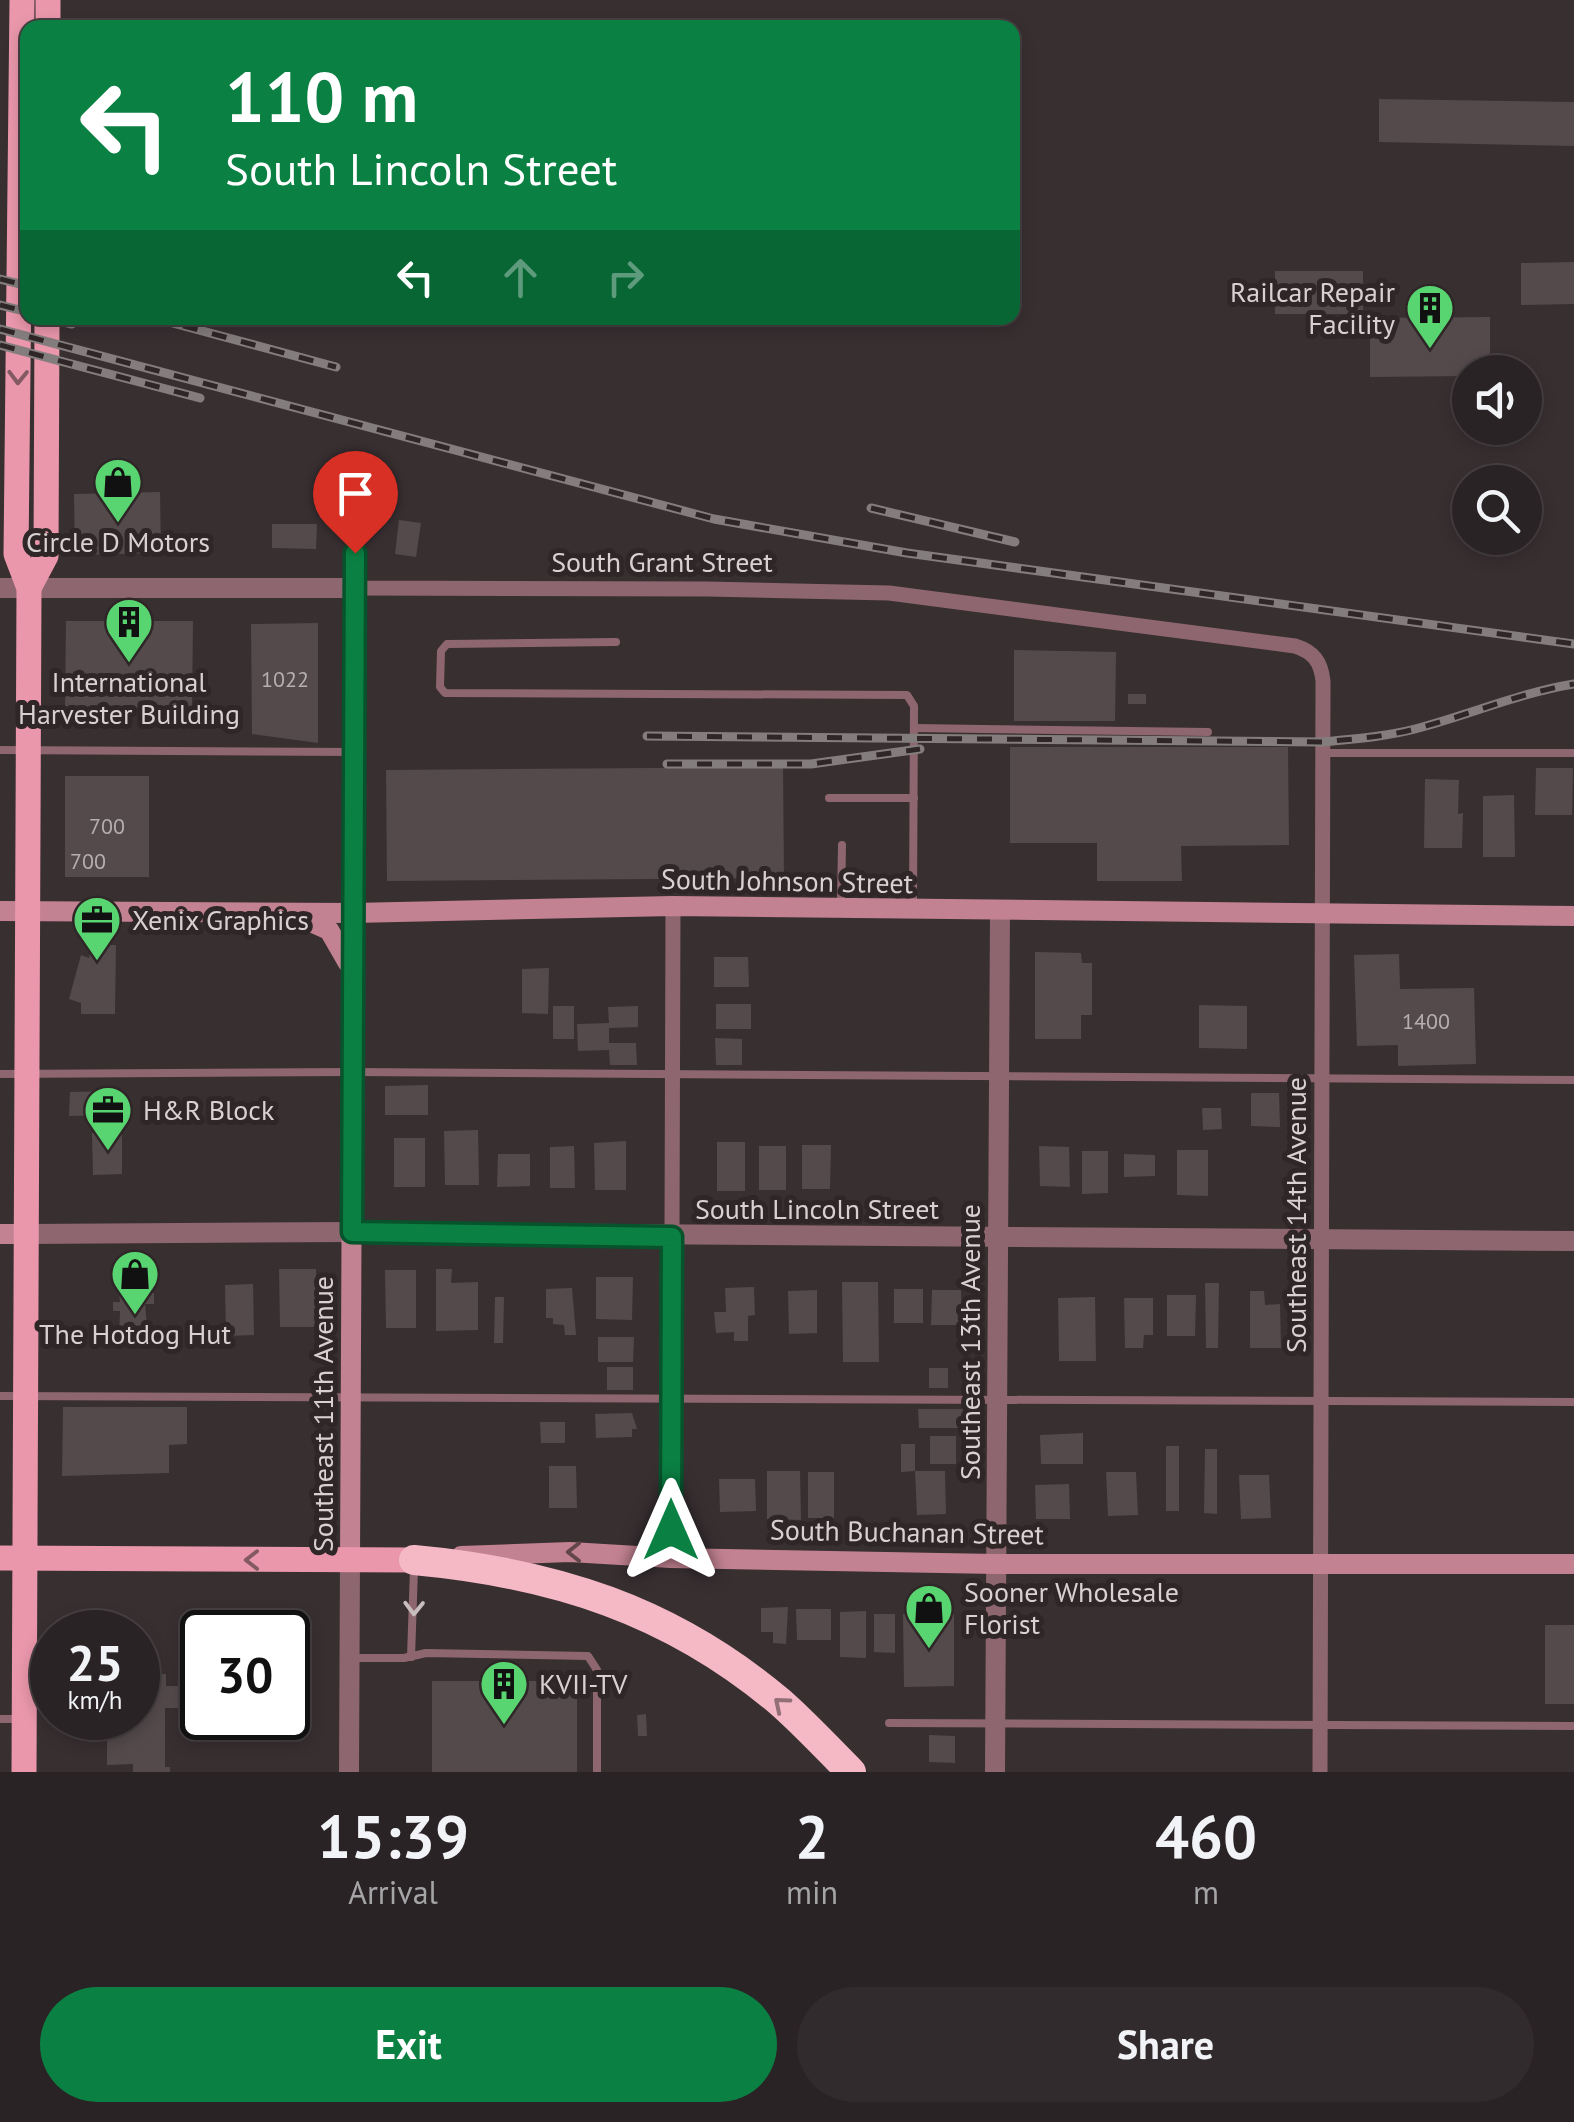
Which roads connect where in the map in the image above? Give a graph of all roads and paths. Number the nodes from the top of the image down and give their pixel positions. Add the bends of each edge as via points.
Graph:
1 (20, 185) edge
2 (47, 325) edge
3 (355, 518) dead end
4 (0, 588) edge
5 (29, 588) junction
6 (354, 588) junction
7 (616, 642) dead end
8 (1317, 658) joint
9 (914, 728) junction
10 (1208, 732) dead end
11 (0, 750) edge
12 (28, 750) junction
13 (353, 752) junction
14 (1322, 753) junction
15 (1574, 753) edge
16 (829, 798) dead end
17 (914, 798) junction
18 (842, 845) dead end
19 (672, 906) junction
20 (841, 909) junction
21 (0, 910) edge
22 (913, 910) junction
23 (30, 911) junction
24 (278, 912) junction
25 (1000, 912) junction
26 (353, 913) junction
27 (1320, 915) junction
28 (1574, 916) edge
29 (352, 998) junction
30 (352, 1072) junction
31 (0, 1074) edge
32 (28, 1074) junction
33 (672, 1074) junction
34 (1000, 1077) junction
35 (1320, 1078) junction
36 (1574, 1080) edge
37 (352, 1232) junction
38 (0, 1234) edge
39 (28, 1234) junction
40 (672, 1237) junction
41 (998, 1237) junction
42 (1320, 1240) junction
43 (1574, 1241) edge
44 (0, 1396) edge
45 (26, 1397) junction
46 (351, 1398) junction
47 (671, 1398) junction
48 (996, 1399) junction
49 (1321, 1401) junction
50 (1574, 1402) edge
51 (13, 1558) edge
52 (671, 1558) junction
53 (350, 1560) junction
54 (414, 1560) junction
55 (1321, 1562) junction
56 (996, 1564) junction
57 (1574, 1564) edge
58 (410, 1657) junction
59 (349, 1658) junction
60 (12, 1719) edge
61 (890, 1723) dead end
62 (994, 1723) junction
63 (1320, 1725) junction
64 (1574, 1726) edge
65 (24, 1772) edge
66 (348, 1772) edge
67 (597, 1772) edge
68 (852, 1772) edge
69 (995, 1772) edge
70 (1320, 1772) edge

1 -> 5 main road via 16,554
2 - 5 main road via 46,556
3 - 6 street, Southeast 11th Avenue
4 - 5 street, South Grant Street
5 - 6 street, South Grant Street
5 - 12 main road
6 - 8 street, South Grant Street via 888,593 1296,646
6 - 13 street, Southeast 11th Avenue
7 - 9 lane via 447,644 440,687 445,693 907,695
8 - 14 street, Southeast 14th Avenue
9 - 10 lane
9 - 17 lane
11 - 12 lane
12 - 13 lane
12 - 23 main road
13 - 26 street, Southeast 11th Avenue
14 - 15 lane
14 - 27 street, Southeast 14th Avenue
16 - 17 lane
17 - 22 lane
18 - 20 lane
19 - 20 main road, South Johnson Street
19 - 26 main road, South Johnson Street
19 - 33 street
20 - 22 main road, South Johnson Street
21 - 23 main road, South Johnson Street
22 - 25 main road, South Johnson Street
23 - 24 main road, South Johnson Street
23 - 32 main road
24 - 26 main road, South Johnson Street
24 - 29 main road via 330,930 347,958
25 - 27 main road, South Johnson Street
25 - 34 street, Southeast 13th Avenue
26 - 29 main road, Southeast 11th Avenue
27 - 28 main road, South Johnson Street
27 - 35 street, Southeast 14th Avenue
29 - 30 main road, Southeast 11th Avenue
30 - 32 lane
30 - 33 lane
30 - 37 main road, Southeast 11th Avenue
31 - 32 lane
32 - 39 main road
33 - 34 lane
33 - 40 street
34 - 35 lane
34 - 41 street, Southeast 13th Avenue
35 - 36 lane
35 - 42 street, Southeast 14th Avenue
37 - 39 street, South Lincoln Street
37 - 40 street, South Lincoln Street
37 - 46 main road, Southeast 11th Avenue
38 - 39 main road, South Lincoln Street
39 - 45 main road
40 - 41 street, South Lincoln Street
40 - 47 street
41 - 42 street, South Lincoln Street
41 - 48 street, Southeast 13th Avenue
42 - 43 street, South Lincoln Street
42 - 49 street, Southeast 14th Avenue
44 - 45 lane
45 - 46 lane
45 - 51 main road
46 - 47 lane
46 - 53 main road, Southeast 11th Avenue
47 - 48 lane
47 - 52 street
48 - 49 lane
48 - 56 street, Southeast 13th Avenue
49 - 50 lane
49 - 55 street, Southeast 14th Avenue
53 -> 51 main road, South Buchanan Street
51 - 60 main road
52 -> 54 main road, South Buchanan Street via 556,1552
52 - 56 main road, South Buchanan Street
53 - 54 main road, South Buchanan Street
53 - 59 street, Southeast 11th Avenue
54 -> 58 lane
68 -> 54 highway via 753,1681 645,1616 542,1579
55 - 56 main road, South Buchanan Street
55 - 57 main road, South Buchanan Street
55 - 63 street, Southeast 14th Avenue
56 - 62 street, Southeast 13th Avenue
58 - 59 lane
58 - 67 lane via 588,1656 596,1670
59 - 66 street, Southeast 11th Avenue
60 - 65 main road
61 - 62 lane
62 - 63 lane
62 - 69 street, Southeast 13th Avenue
63 - 64 lane
63 - 70 street, Southeast 14th Avenue

